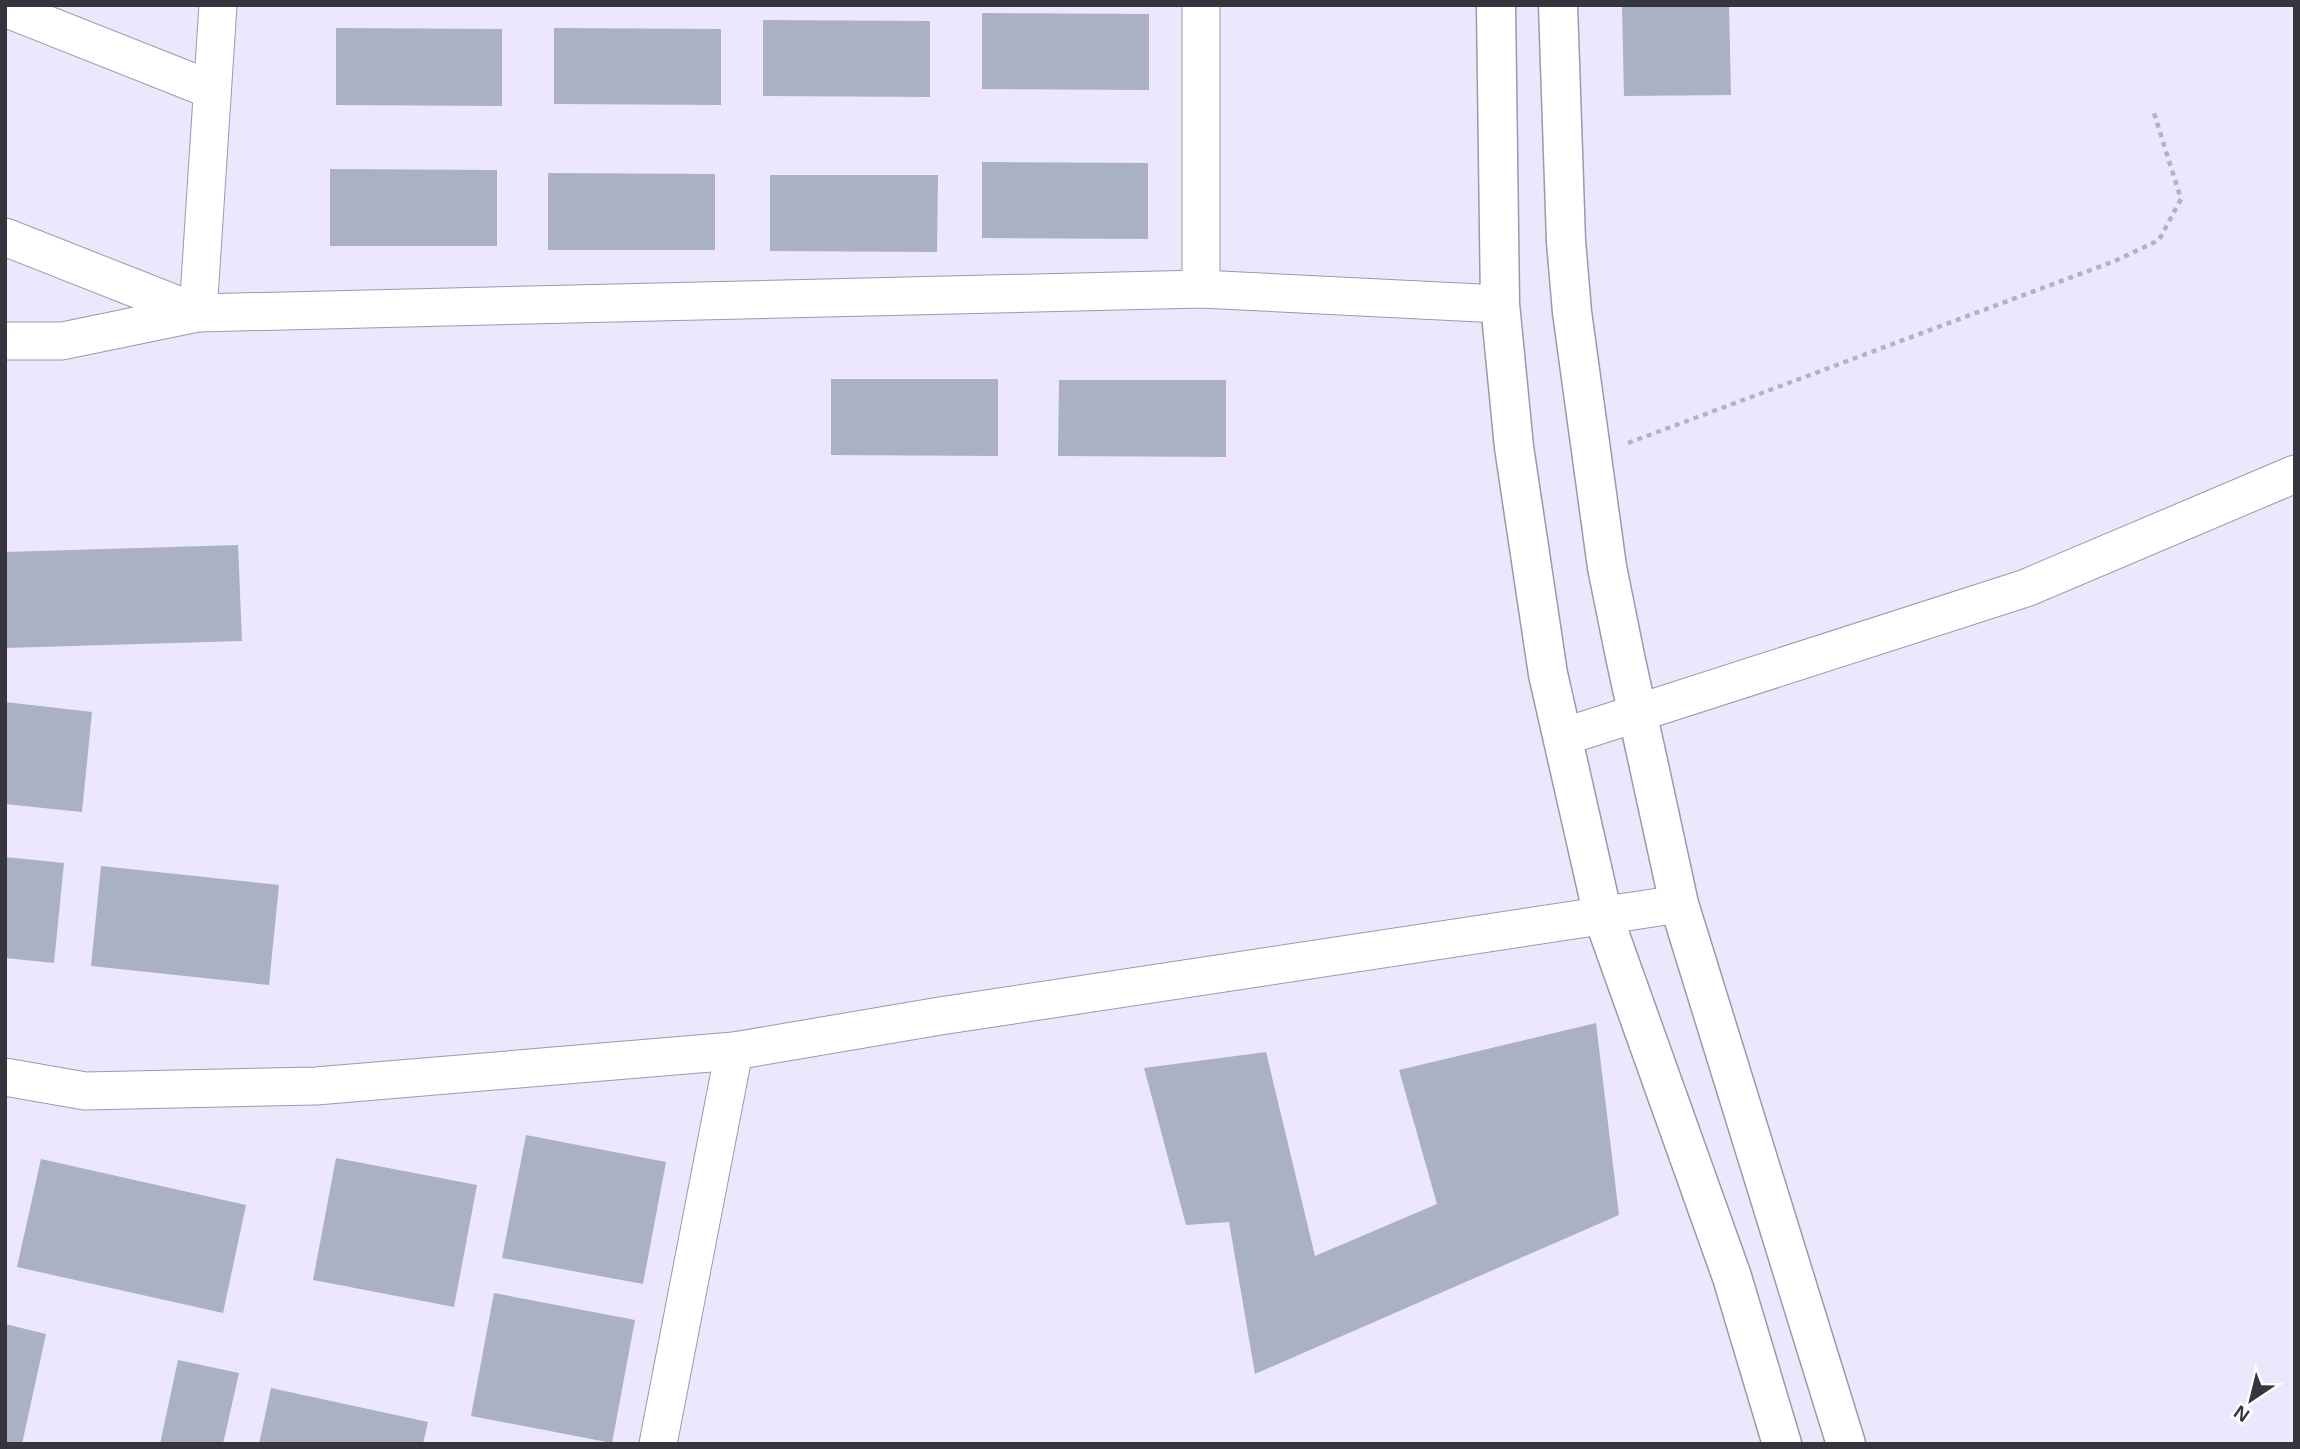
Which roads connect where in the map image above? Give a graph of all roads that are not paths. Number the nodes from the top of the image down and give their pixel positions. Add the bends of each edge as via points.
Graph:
1 (218, 5) edge
2 (1201, 5) edge
3 (1496, 5) edge
4 (1558, 5) edge
5 (5, 8) edge
6 (212, 90) junction
7 (5, 237) edge
8 (1201, 289) junction
9 (1500, 304) junction
10 (198, 313) junction
11 (5, 341) edge
12 (2295, 474) edge
13 (1639, 711) junction
14 (1563, 737) junction
15 (1679, 904) junction
16 (1602, 916) junction
17 (734, 1051) junction
18 (5, 1077) edge
19 (658, 1444) edge
20 (1782, 1444) edge
21 (1846, 1444) edge

1 - 6 street
2 - 8 street
3 - 9 main road
4 - 13 main road via 1566,242 1607,567
5 - 6 street
6 - 10 street
7 - 10 street
8 - 9 street
8 - 10 street
9 - 14 main road via 1516,460 1548,674
10 - 11 street via 62,341
12 - 13 street via 2026,588
13 - 14 street
13 - 15 main road
14 - 16 main road
15 - 16 street
15 - 21 main road
16 - 17 street
16 - 20 main road via 1732,1277
17 - 18 street via 316,1086 85,1091
17 - 19 street

